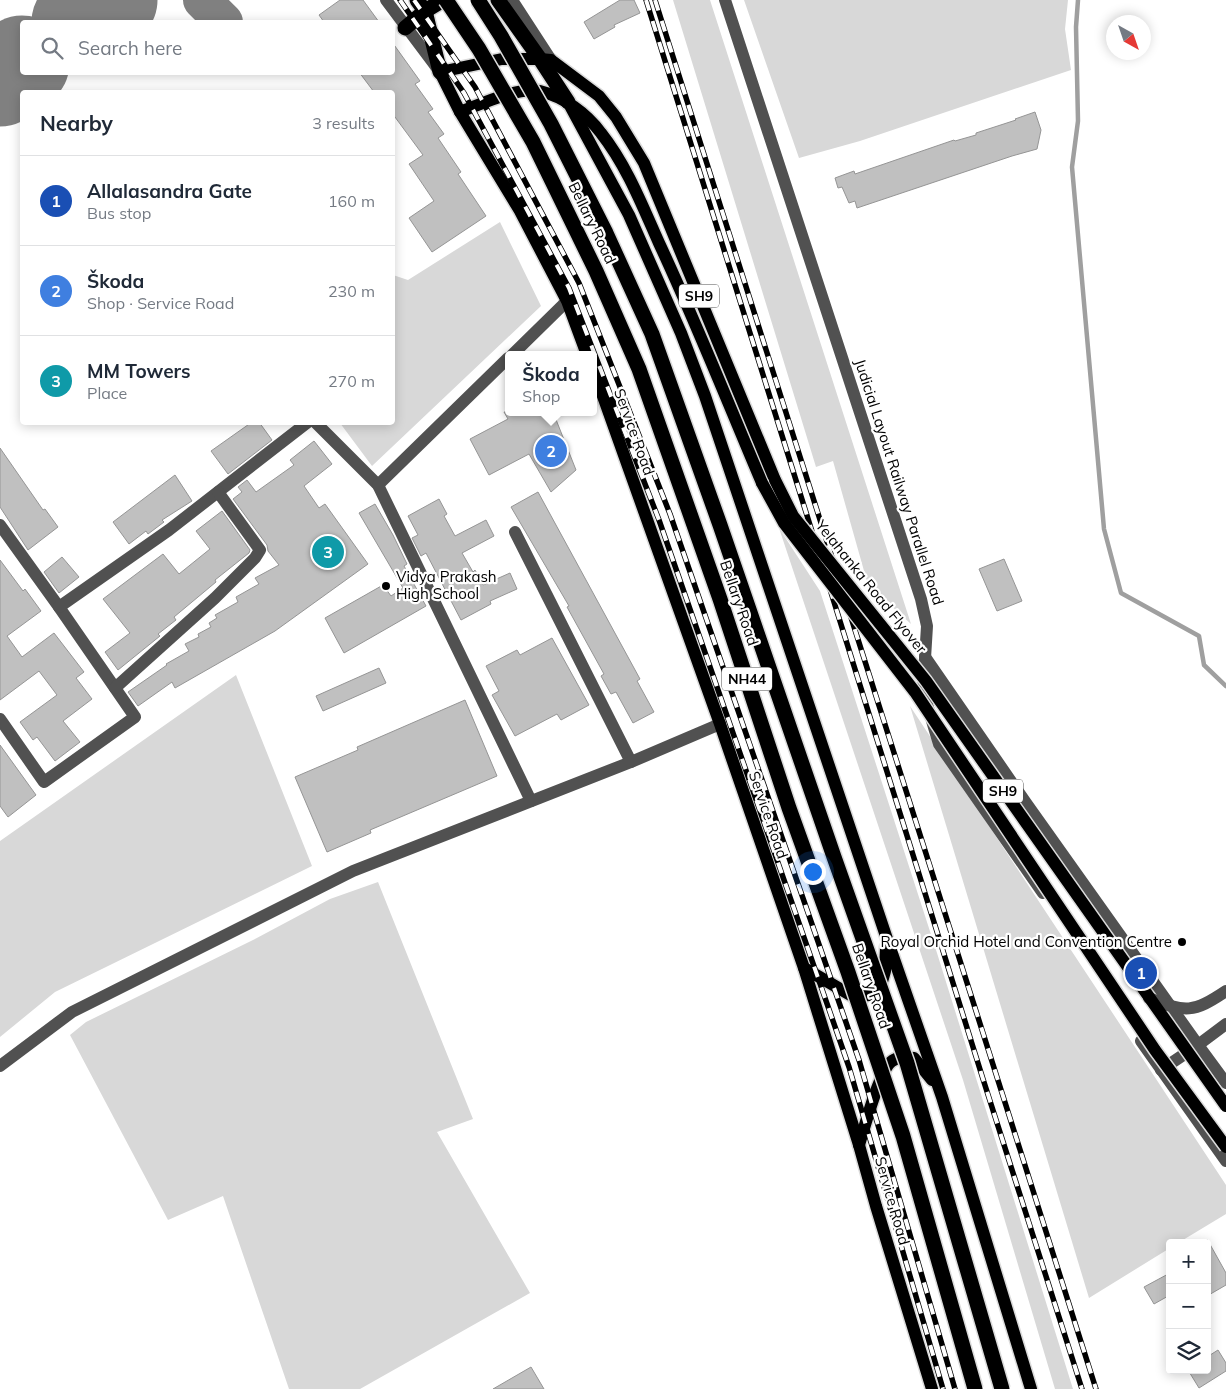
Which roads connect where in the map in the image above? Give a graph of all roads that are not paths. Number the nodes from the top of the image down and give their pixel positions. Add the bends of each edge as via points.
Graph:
1 (386, 0) edge
2 (444, 0) edge
3 (478, 0) edge
4 (498, 0) edge
5 (512, 0) edge
6 (726, 0) edge
7 (421, 6) edge
8 (405, 28) junction
9 (546, 59) junction
10 (440, 72) junction
11 (568, 102) junction
12 (460, 112) junction
13 (567, 301) junction
14 (516, 351) edge
15 (586, 351) edge
16 (505, 361) edge
17 (597, 379) edge
18 (304, 425) edge
19 (318, 425) edge
20 (378, 485) junction
21 (218, 492) junction
22 (0, 525) edge
23 (516, 532) dead end
24 (59, 607) junction
25 (925, 657) junction
26 (114, 688) junction
27 (0, 719) edge
28 (720, 724) junction
29 (631, 762) junction
30 (531, 800) junction
31 (886, 939) junction
32 (804, 968) junction
33 (1226, 991) edge
34 (1150, 998) junction
35 (1226, 1024) edge
36 (1198, 1045) junction
37 (0, 1066) edge
38 (1161, 1070) junction
39 (1226, 1083) edge
40 (942, 1097) junction
41 (1226, 1106) edge
42 (859, 1145) junction
43 (1226, 1147) edge
44 (1226, 1161) edge
45 (932, 1389) edge
46 (975, 1389) edge
47 (1002, 1389) edge
48 (1031, 1389) edge

1 - 8 street
2 - 7 highway
2 - 46 highway, Bellary Road / NH44, bridge via 479,49 533,142 596,271 638,369 900,1127
3 - 47 highway, Bellary Road / NH44, bridge via 551,124 652,334 907,1063
4 - 9 highway
5 - 9 street
6 - 25 street, Judicial Layout Railway Parallel Road via 921,600 926,626
7 - 8 highway
7 - 10 highway
8 - 10 street
9 - 10 main road via 502,59
9 - 11 highway
9 - 34 main road, Yelahanka Road Flyover / SH9, bridge via 598,96 616,117 644,163 775,480 793,516 926,681
10 - 12 main road
11 - 12 main road, SH9 via 538,90 495,98
11 - 31 main road via 629,216 705,396
11 - 43 main road, Yelahanka Road Flyover / SH9, bridge via 599,130 628,174 762,483 784,523 915,692 1155,1050
12 - 13 main road via 520,211
13 - 14 street
13 - 15 main road
16 - 20 street
17 - 28 main road, Service Road
18 - 21 street
19 - 20 street
20 - 30 street
21 - 24 street
21 - 26 street via 260,550 215,598
22 - 24 street
23 - 29 street
24 - 26 street
25 - 36 street
25 - 38 street, Judicial Layout Railway Parallel Road via 923,692 939,744
26 - 27 street via 135,717 44,782
28 - 29 street
28 - 32 main road, Service Road
29 - 30 street
30 - 37 street via 353,871 80,1007
31 - 32 main road via 886,972 881,985 869,995 854,997
31 - 40 main road
32 - 42 main road, Service Road
33 - 34 street, bridge via 1205,1006 1186,1009
34 - 41 main road, Yelahanka Road Flyover / SH9, bridge
35 - 36 street
36 - 38 street
36 - 39 street
38 - 44 street, Judicial Layout Railway Parallel Road
40 - 42 main road via 914,1058 900,1057 891,1062 880,1083
40 - 48 main road
42 - 45 main road, Service Road

